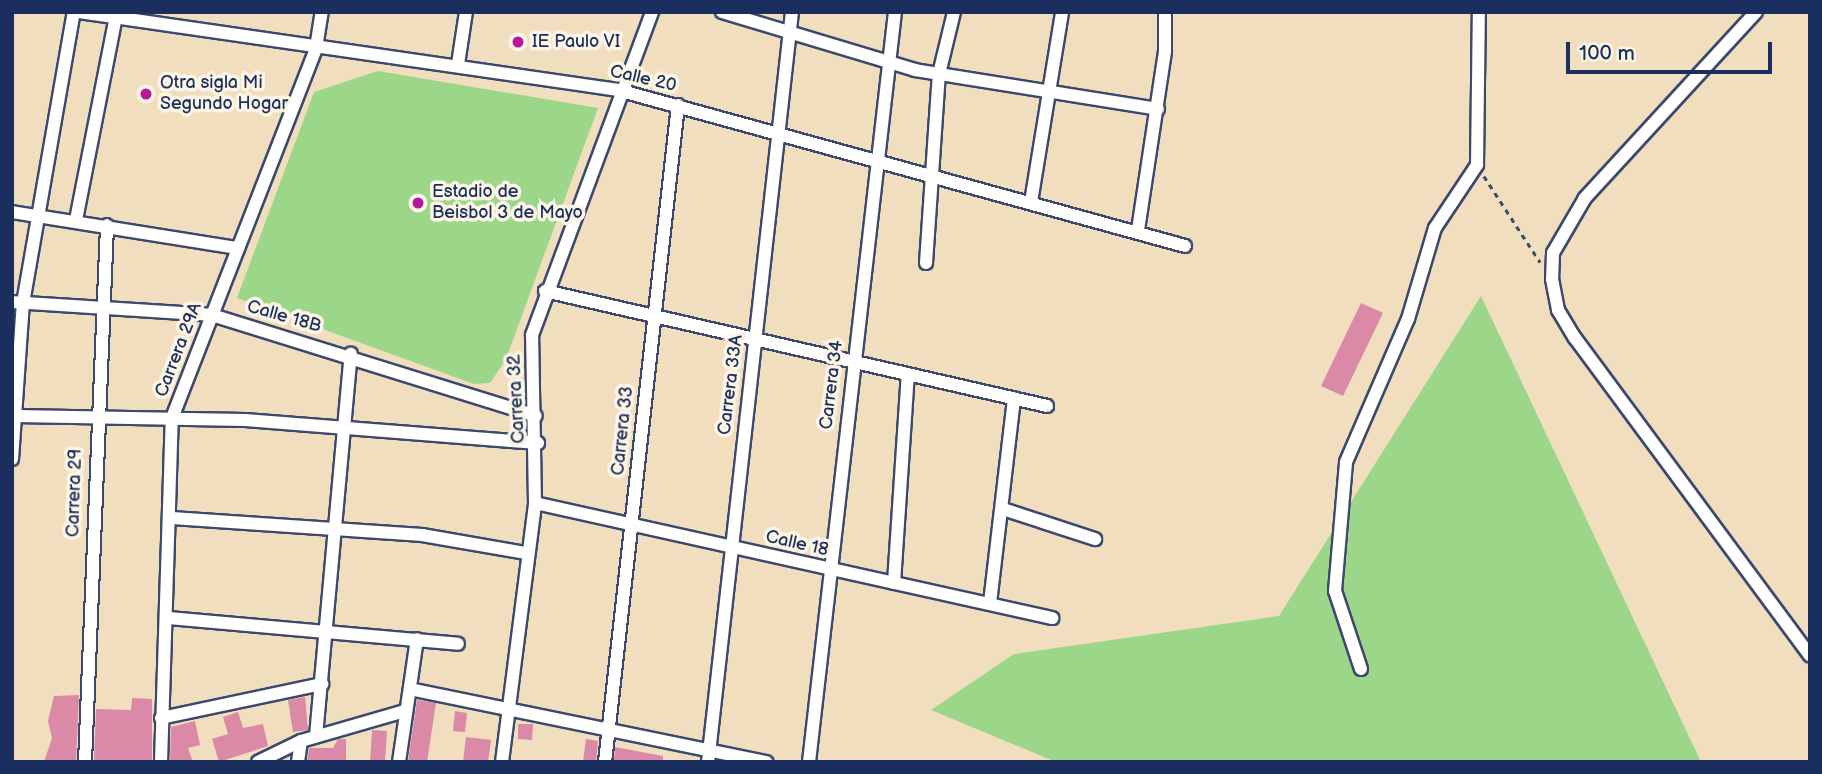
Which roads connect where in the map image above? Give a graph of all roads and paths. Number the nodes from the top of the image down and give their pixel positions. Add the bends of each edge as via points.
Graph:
1 (76, 12) edge
2 (323, 12) edge
3 (466, 12) edge
4 (652, 12) edge
5 (722, 12) edge
6 (792, 12) edge
7 (895, 12) edge
8 (954, 12) edge
9 (1062, 12) edge
10 (1165, 12) edge
11 (1479, 12) edge
12 (1756, 12) edge
13 (116, 17) junction
14 (156, 17) edge
15 (789, 33) junction
16 (316, 48) junction
17 (887, 63) junction
18 (458, 64) junction
19 (939, 74) junction
20 (618, 90) junction
21 (1049, 93) junction
22 (678, 105) junction
23 (1158, 109) junction
24 (777, 134) junction
25 (876, 162) junction
26 (1477, 165) junction
27 (929, 175) junction
28 (1031, 202) junction
29 (12, 212) edge
30 (36, 215) junction
31 (76, 220) junction
32 (107, 225) junction
33 (1138, 230) junction
34 (1185, 246) dead end
35 (238, 248) junction
36 (926, 262) dead end
37 (1552, 279) junction
38 (545, 291) junction
39 (17, 302) edge
40 (102, 308) junction
41 (212, 315) junction
42 (653, 319) junction
43 (754, 341) junction
44 (351, 354) junction
45 (852, 361) junction
46 (16, 365) edge
47 (908, 374) junction
48 (1014, 398) junction
49 (1047, 406) dead end
50 (15, 416) junction
51 (536, 416) junction
52 (95, 418) junction
53 (172, 418) junction
54 (343, 429) junction
55 (13, 443) edge
56 (538, 443) junction
57 (12, 459) edge
58 (535, 503) junction
59 (1003, 509) junction
60 (172, 518) junction
61 (630, 522) junction
62 (337, 529) junction
63 (1095, 539) dead end
64 (729, 546) junction
65 (526, 553) junction
66 (829, 570) junction
67 (894, 583) junction
68 (990, 603) junction
69 (169, 618) junction
70 (1052, 618) dead end
71 (329, 632) junction
72 (417, 639) junction
73 (458, 644) dead end
74 (1810, 656) edge
75 (1361, 669) dead end
76 (323, 684) junction
77 (410, 689) junction
78 (511, 704) junction
79 (405, 711) junction
80 (161, 718) junction
81 (610, 726) junction
82 (316, 736) junction
83 (302, 741) junction
84 (708, 756) edge
85 (85, 762) edge
86 (161, 762) edge
87 (258, 762) edge
88 (298, 762) edge
89 (399, 762) edge
90 (502, 762) edge
91 (605, 762) edge
92 (767, 762) edge
93 (809, 762) edge

1 - 13 street, Calle 20
1 - 30 street
2 - 16 street, Carrera 29A
3 - 18 street
4 - 20 street, Carrera 32
5 - 15 street
6 - 15 street, Carrera 33A
7 - 17 street, Carrera 34
8 - 19 street
9 - 21 street
10 - 23 street
11 - 26 street
12 - 37 street via 1566,224 1553,253
13 - 14 street, Calle 20
13 - 31 street
14 - 16 street, Calle 20
15 - 17 street
15 - 24 street, Carrera 33A
16 - 18 street, Calle 20
16 - 35 street, Carrera 29A
17 - 19 street
17 - 25 street, Carrera 34
18 - 20 street, Calle 20
19 - 21 street
19 - 27 street
20 - 22 street, Calle 20
20 - 38 street, Carrera 32
21 - 23 street
21 - 28 street
22 - 24 street, Calle 20
22 - 42 street, Carrera 33
23 - 33 street
24 - 25 street, Calle 20
24 - 43 street, Carrera 33A
25 - 27 street, Calle 20
25 - 45 street, Carrera 34
26 - 37 path
26 - 75 street via 1435,228 1408,319 1346,462 1335,591
27 - 28 street, Calle 20
27 - 36 street
28 - 33 street, Calle 20
29 - 30 street
30 - 31 street
30 - 39 street
31 - 32 street
32 - 35 street
32 - 40 street, Carrera 29
33 - 34 street, Calle 20
35 - 41 street, Carrera 29A
37 - 74 street via 1558,310 1576,338
38 - 42 street
38 - 51 street, Carrera 32 via 532,335
39 - 40 street, Calle 18B
39 - 46 street
40 - 41 street, Calle 18B
40 - 52 street, Carrera 29
41 - 44 street, Calle 18B
41 - 53 street, Carrera 29A
42 - 43 street
42 - 61 street, Carrera 33
43 - 45 street
43 - 64 street, Carrera 33A
44 - 51 street, Calle 18B
44 - 54 street
45 - 47 street
45 - 66 street, Carrera 34
46 - 50 street
47 - 48 street
47 - 67 street
48 - 49 street
48 - 59 street
50 - 52 street
50 - 55 street
51 - 56 street, Carrera 32
52 - 53 street
52 - 85 street, Carrera 29
53 - 54 street
53 - 60 street, Carrera 29A
54 - 56 street
54 - 62 street
55 - 57 street
56 - 58 street, Carrera 32
58 - 61 street, Calle 18
58 - 65 street, Carrera 32
59 - 63 street
59 - 68 street
60 - 62 street
60 - 69 street, Carrera 29A
61 - 64 street, Calle 18
61 - 81 street, Carrera 33
62 - 65 street
62 - 71 street
64 - 66 street, Calle 18
64 - 84 street, Carrera 33A
65 - 78 street, Carrera 32
66 - 67 street, Calle 18
66 - 93 street, Carrera 34
67 - 68 street, Calle 18
68 - 70 street, Calle 18
69 - 71 street
69 - 80 street, Carrera 29A
71 - 72 street
71 - 76 street
72 - 73 street
72 - 77 street
76 - 80 street
76 - 82 street
77 - 78 street
77 - 79 street
78 - 81 street
78 - 90 street, Carrera 32
79 - 82 street
79 - 89 street
80 - 86 street, Carrera 29A
81 - 84 street
81 - 91 street, Carrera 33
82 - 83 street
83 - 87 street
83 - 88 street
84 - 92 street

